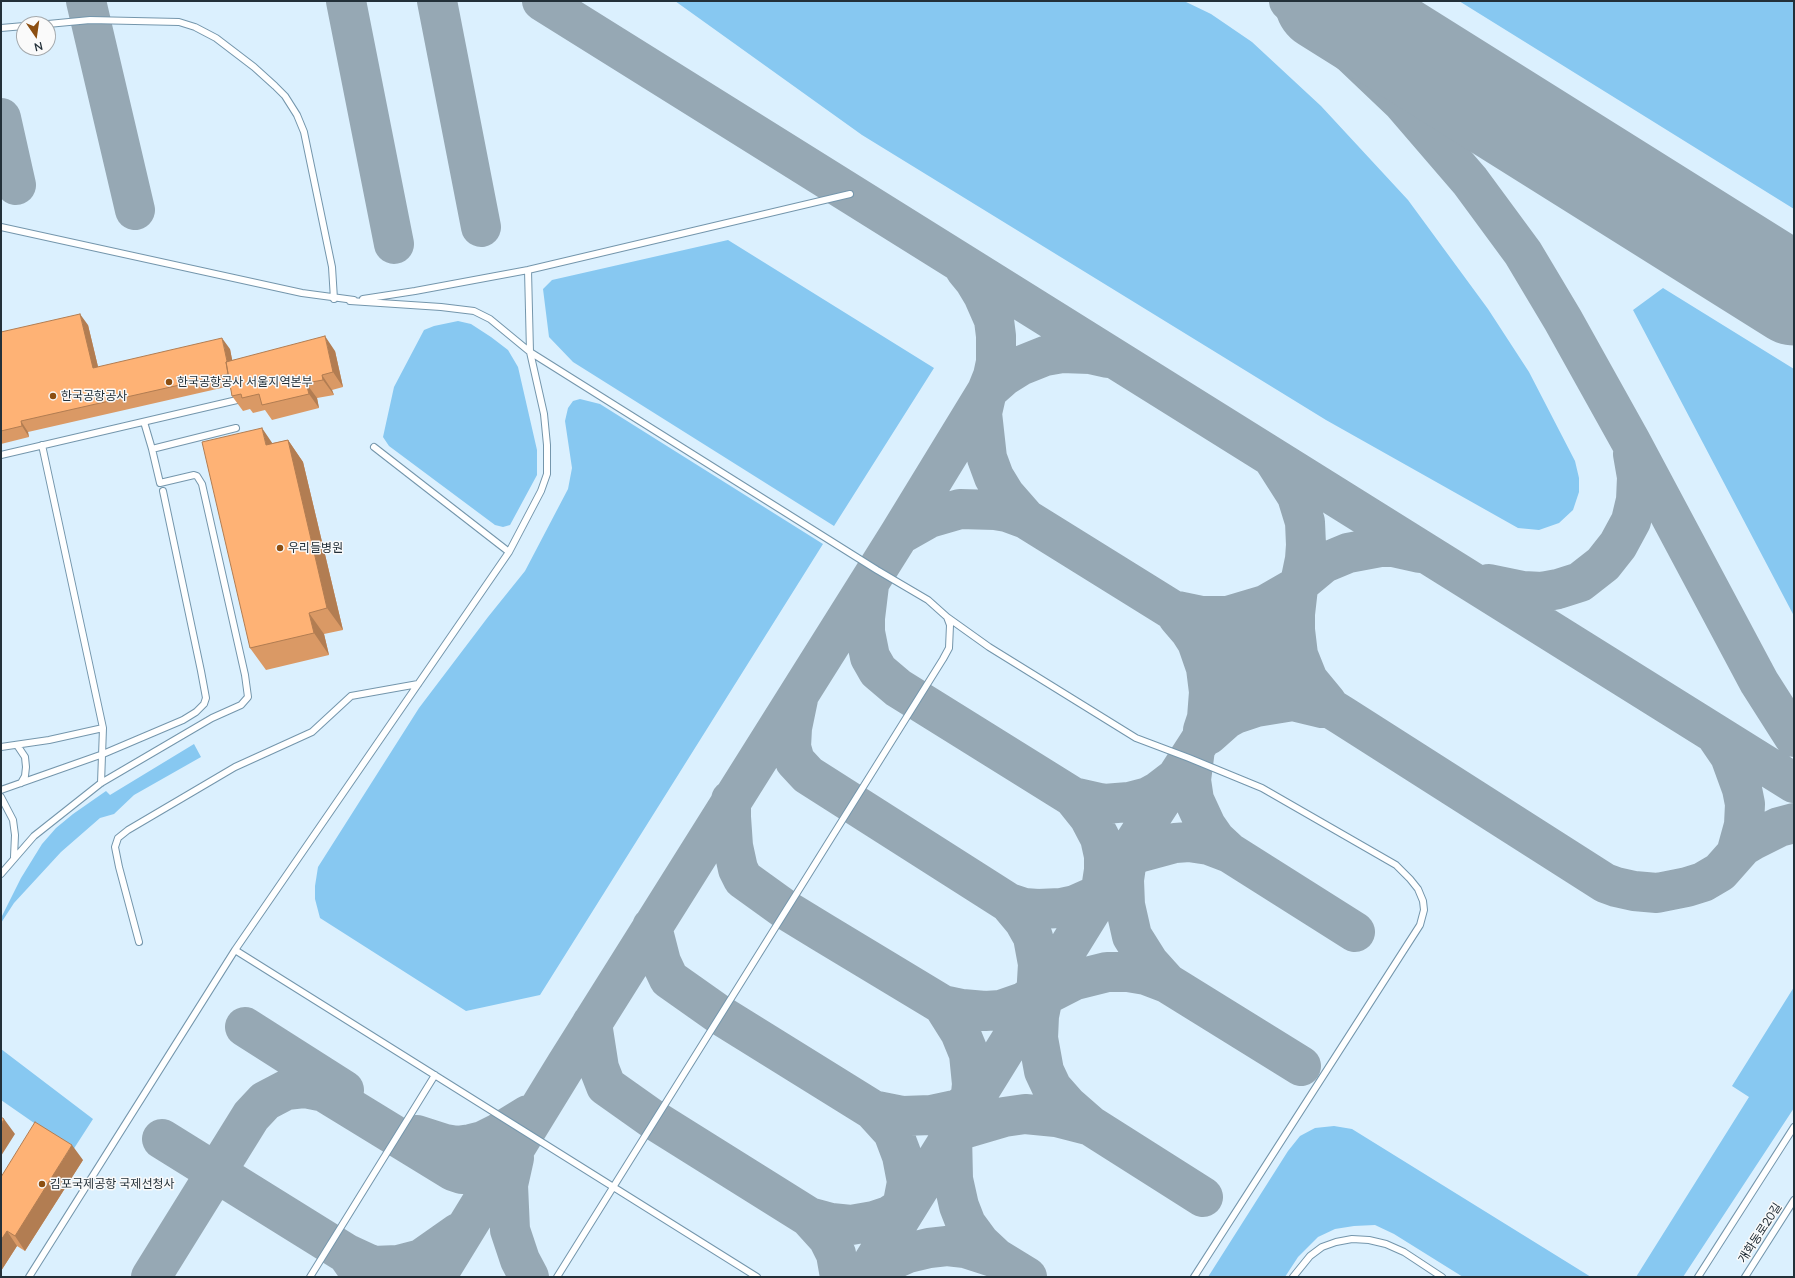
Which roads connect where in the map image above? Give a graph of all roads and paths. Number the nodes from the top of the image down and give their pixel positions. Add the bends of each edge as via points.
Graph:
1 (56, 23) edge
2 (16, 27) edge
3 (1, 28) edge
4 (850, 194) dead end
5 (1, 227) edge
6 (528, 270) junction
7 (334, 299) junction
8 (350, 301) junction
9 (530, 352) junction
10 (237, 400) edge
11 (144, 422) junction
12 (236, 428) dead end
13 (42, 445) junction
14 (374, 447) dead end
15 (152, 449) junction
16 (1, 455) edge
17 (163, 491) dead end
18 (509, 552) junction
19 (947, 617) junction
20 (418, 684) junction
21 (103, 728) junction
22 (17, 745) junction
23 (1, 747) edge
24 (103, 754) junction
25 (21, 783) junction
26 (101, 783) junction
27 (1, 790) edge
28 (1, 797) edge
29 (14, 857) junction
30 (1, 874) edge
31 (139, 942) dead end
32 (235, 950) junction
33 (435, 1075) junction
34 (1794, 1127) edge
35 (613, 1186) junction
36 (1794, 1200) edge
37 (29, 1277) edge
38 (310, 1277) edge
39 (557, 1277) edge
40 (757, 1277) edge
41 (1194, 1277) edge
42 (1294, 1277) edge
43 (1442, 1277) edge
44 (1698, 1277) edge
45 (1745, 1277) edge

1 - 7 lane via 90,20 179,22 216,38 275,86 297,115 304,132 332,267
2 - 3 lane
4 - 6 lane
5 - 7 lane
6 - 8 lane
6 - 9 lane
7 - 8 lane
8 - 9 lane via 441,307 474,312 490,319
9 - 18 lane via 544,414 547,474 542,491
9 - 19 lane via 928,600
10 - 11 lane
11 - 13 lane
11 - 15 lane
12 - 15 lane
13 - 16 lane
13 - 21 lane
14 - 18 lane
15 - 26 lane via 160,483 194,475 200,479 248,697 241,705 212,718
17 - 24 lane via 206,698 196,712 183,720
18 - 20 lane
19 - 35 lane via 951,641 943,659
19 - 41 lane via 989,647 1136,738 1262,788 1396,865 1418,889 1423,901 1424,910 1420,925
20 - 31 lane via 351,696 312,732 235,767 118,838 115,847 119,867
20 - 32 lane
21 - 22 lane
21 - 24 lane
22 - 23 lane
22 - 25 lane via 25,757 25,776
24 - 25 lane
24 - 26 lane
25 - 27 lane
26 - 29 lane via 34,836
28 - 29 lane via 7,804 13,820
29 - 30 lane
32 - 33 lane
32 - 37 lane
33 - 35 lane
33 - 38 lane
34 - 44 lane
35 - 39 lane
35 - 40 lane
36 - 45 lane, 개화동로20길
42 - 43 lane via 1310,1256 1322,1247 1352,1239 1386,1244 1404,1252

